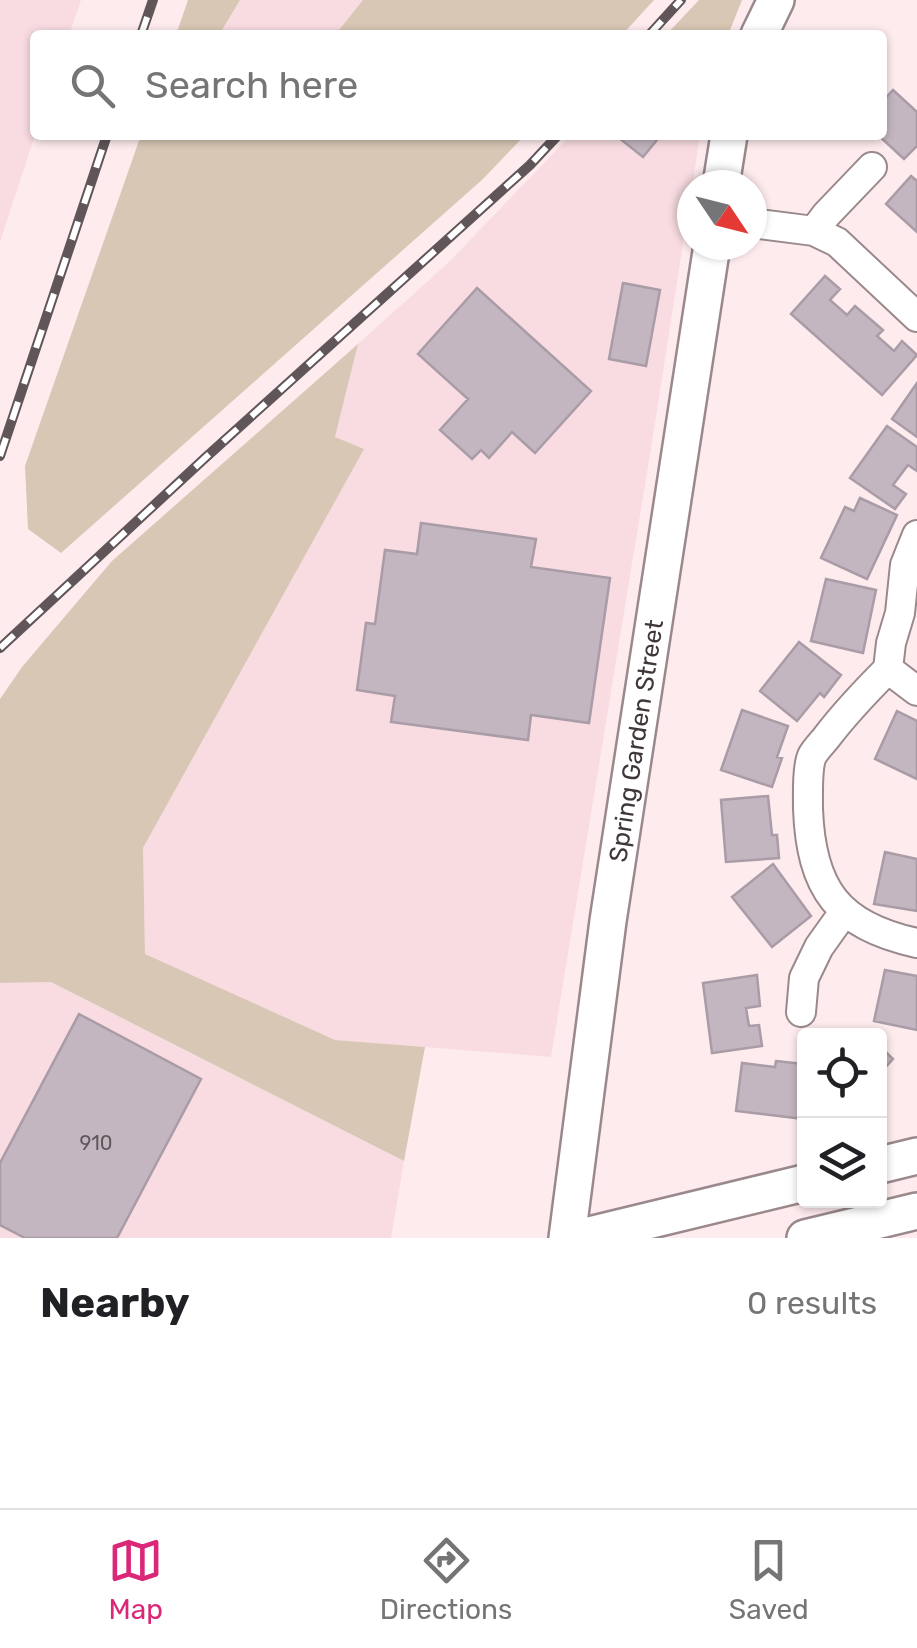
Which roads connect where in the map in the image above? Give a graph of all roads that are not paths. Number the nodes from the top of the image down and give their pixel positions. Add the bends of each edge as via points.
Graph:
1 (776, 0) edge
2 (761, 30) edge
3 (728, 140) edge
4 (872, 167) dead end
5 (723, 170) edge
6 (767, 225) edge
7 (814, 231) junction
8 (710, 260) edge
9 (917, 317) edge
10 (917, 535) edge
11 (888, 669) junction
12 (917, 690) edge
13 (844, 912) junction
14 (917, 943) edge
15 (801, 1012) dead end
16 (917, 1156) edge
17 (887, 1163) edge
18 (797, 1185) edge
19 (916, 1218) edge
20 (567, 1238) edge
21 (577, 1238) edge
22 (805, 1238) edge

1 - 2 main road
3 - 5 main road
4 - 7 street
6 - 7 street
7 - 9 street via 837,242
8 - 20 main road, Spring Garden Street via 608,921
10 - 11 street
11 - 12 street
11 - 13 street via 812,757 809,838 825,889
13 - 14 street via 891,938
13 - 15 street via 804,978
16 - 17 main road
18 - 21 main road
19 - 22 main road

